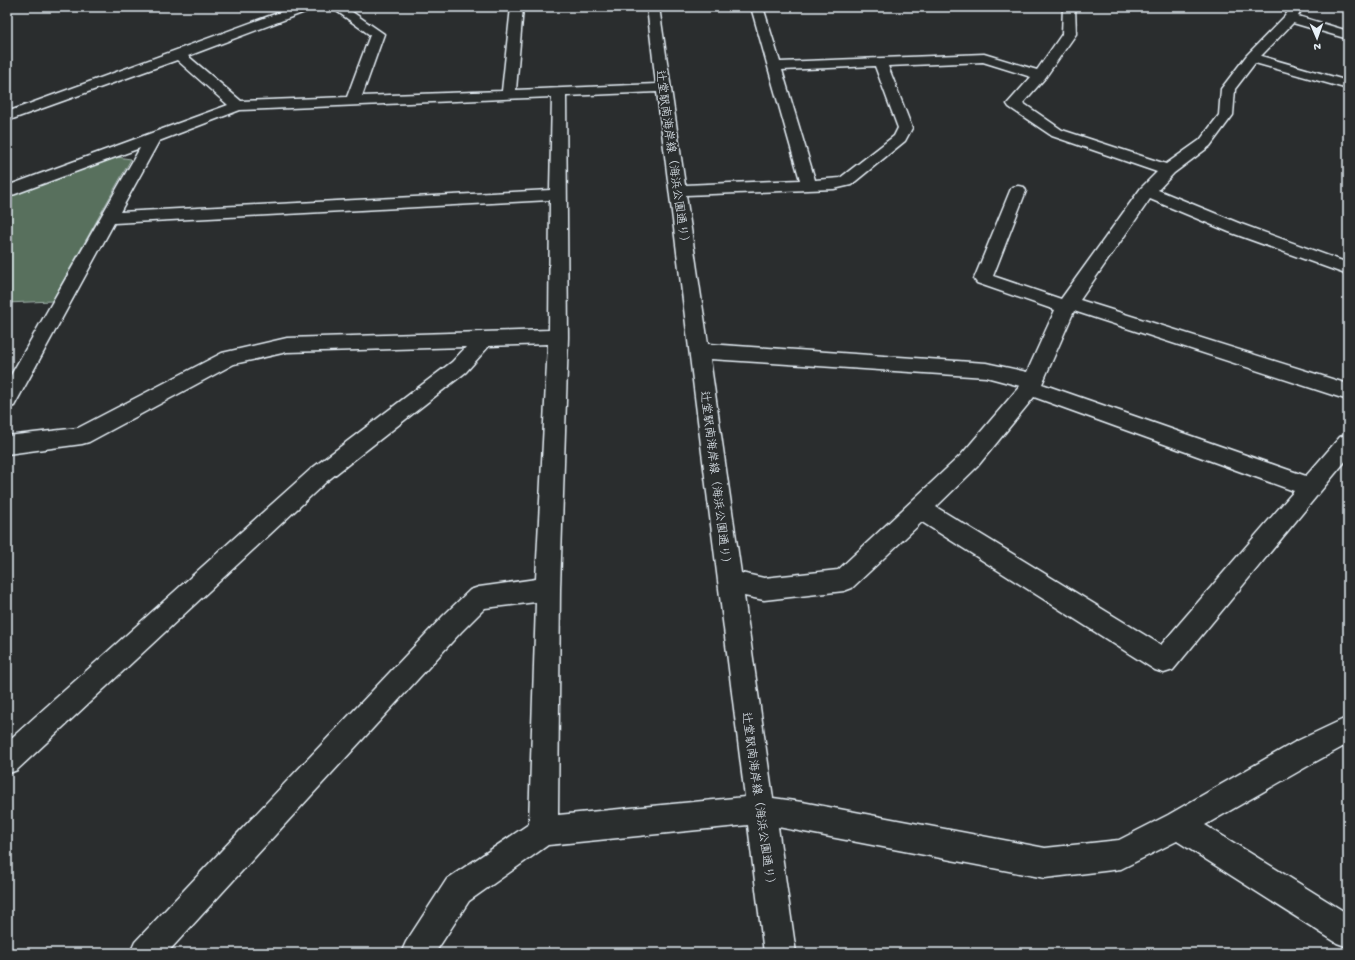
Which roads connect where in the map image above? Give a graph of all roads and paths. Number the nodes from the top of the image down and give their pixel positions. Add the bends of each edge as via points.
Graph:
1 (306, 7) edge
2 (337, 7) edge
3 (517, 7) edge
4 (652, 7) edge
5 (757, 7) edge
6 (1069, 7) edge
7 (287, 10) edge
8 (1294, 12) edge
9 (1348, 35) edge
10 (179, 55) junction
11 (1252, 58) junction
12 (880, 62) junction
13 (775, 66) junction
14 (1040, 75) junction
15 (1348, 85) edge
16 (663, 88) junction
17 (559, 92) junction
18 (509, 94) junction
19 (353, 101) junction
20 (238, 106) junction
21 (7, 117) edge
22 (154, 138) junction
23 (1168, 170) junction
24 (809, 185) junction
25 (678, 190) junction
26 (1018, 191) dead end
27 (7, 192) edge
28 (1146, 192) junction
29 (557, 195) junction
30 (108, 218) junction
31 (1348, 269) edge
32 (1067, 305) junction
33 (558, 337) junction
34 (484, 339) junction
35 (700, 351) junction
36 (1032, 385) junction
37 (1348, 392) edge
38 (7, 400) edge
39 (1348, 443) edge
40 (7, 446) edge
41 (1310, 487) junction
42 (920, 509) junction
43 (730, 582) junction
44 (548, 589) junction
45 (1348, 730) edge
46 (7, 760) edge
47 (760, 810) junction
48 (1178, 826) junction
49 (543, 831) junction
50 (1348, 932) edge
51 (146, 953) edge
52 (417, 953) edge
53 (780, 953) edge

1 - 7 street
2 - 19 street via 377,34
3 - 18 street
4 - 16 street, 辻堂駅南海岸線（海浜公園通り）
5 - 13 street
6 - 14 street via 1069,34
7 - 10 street
8 - 9 street
8 - 11 street
10 - 20 street
10 - 21 street
11 - 15 street
11 - 23 street via 1228,89 1226,115 1205,143
12 - 13 street
12 - 14 street via 984,58
12 - 24 street via 905,128 900,138 845,182
13 - 24 street
14 - 23 street via 1014,104 1056,133
16 - 17 street
16 - 25 street, 辻堂駅南海岸線（海浜公園通り）
17 - 18 street
17 - 29 street
18 - 19 street
19 - 20 street
20 - 22 street
22 - 27 street
22 - 30 street
23 - 28 street
24 - 25 street
25 - 35 street, 辻堂駅南海岸線（海浜公園通り）
26 - 32 street via 983,279
28 - 31 street
28 - 32 street
29 - 30 street
29 - 33 street
30 - 38 street
32 - 36 street
32 - 37 street
33 - 34 street
33 - 44 street
34 - 40 street via 286,345 229,358 82,436
34 - 46 street via 459,367 319,475
35 - 36 street via 986,370
35 - 43 street, 辻堂駅南海岸線（海浜公園通り）
36 - 41 street
36 - 42 street via 969,461
39 - 41 street
41 - 42 street via 1164,661
42 - 43 street via 844,580 764,589
43 - 47 street, 辻堂駅南海岸線（海浜公園通り）
44 - 49 street
44 - 51 street via 479,598
45 - 48 street
47 - 48 street via 1045,863 1121,854
47 - 49 street
47 - 53 street, 辻堂駅南海岸線（海浜公園通り）
48 - 50 street
49 - 52 street via 458,890

